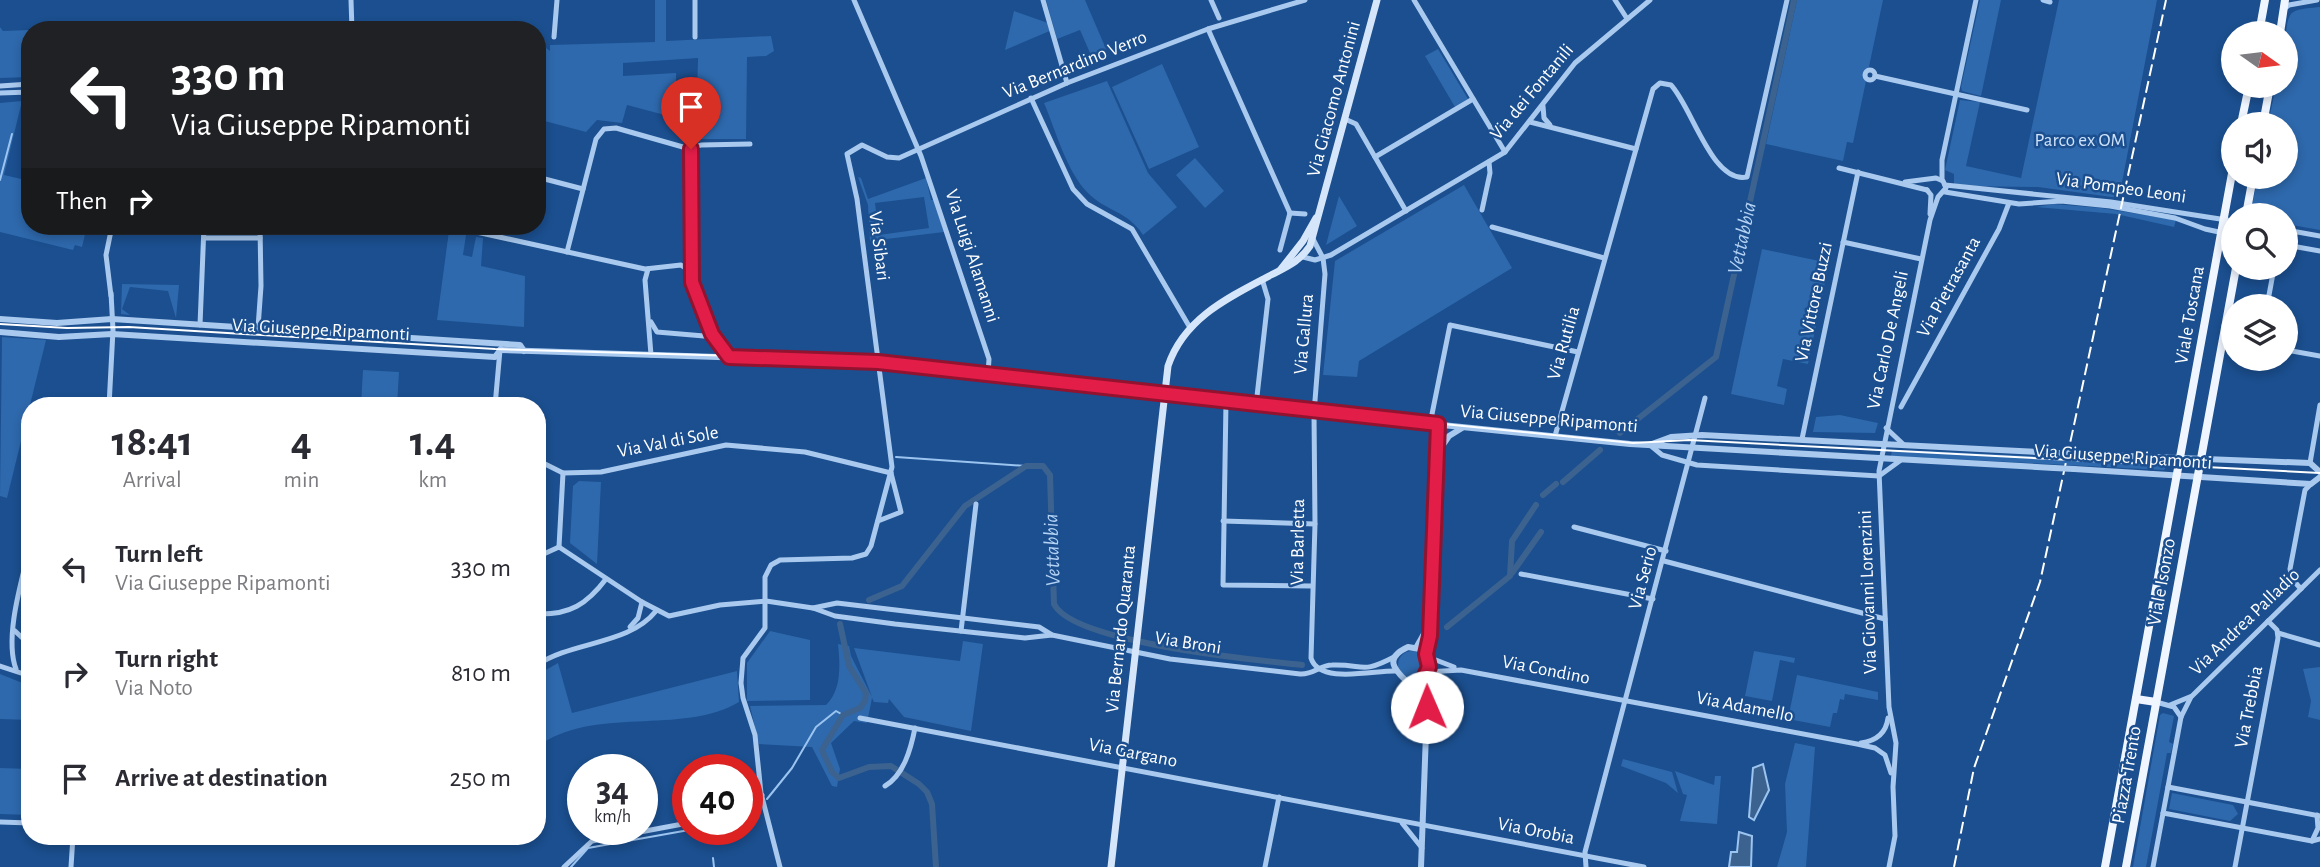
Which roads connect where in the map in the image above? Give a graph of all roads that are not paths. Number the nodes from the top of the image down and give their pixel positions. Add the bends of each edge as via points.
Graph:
1 (351, 0) edge
2 (557, 0) edge
3 (695, 0) edge
4 (854, 0) edge
5 (1043, 0) edge
6 (1211, 0) edge
7 (1305, 0) edge
8 (1377, 0) edge
9 (1414, 0) edge
10 (1615, 0) edge
11 (1650, 0) edge
12 (1787, 0) edge
13 (1976, 0) edge
14 (2265, 0) edge
15 (2304, 0) edge
16 (2317, 0) edge
17 (2310, 1) edge
18 (2285, 5) edge
19 (1626, 17) junction
20 (1219, 18) dead end
21 (352, 21) edge
22 (2261, 21) edge
23 (1208, 29) junction
24 (554, 37) dead end
25 (695, 37) dead end
26 (1875, 76) dead end
27 (1067, 83) junction
28 (21, 85) edge
29 (0, 86) edge
30 (21, 92) edge
31 (0, 93) edge
32 (1957, 94) junction
33 (1031, 98) junction
34 (1473, 99) junction
35 (1544, 104) junction
36 (2027, 110) dead end
37 (1345, 119) junction
38 (1530, 122) junction
39 (1552, 127) junction
40 (750, 144) dead end
41 (862, 145) joint
42 (690, 149) junction
43 (919, 149) junction
44 (1636, 149) junction
45 (1505, 152) junction
46 (1375, 157) junction
47 (1489, 162) junction
48 (1839, 168) dead end
49 (1858, 172) junction
50 (546, 179) edge
51 (1938, 181) junction
52 (1905, 182) junction
53 (583, 189) junction
54 (2004, 189) junction
55 (1945, 192) junction
56 (1932, 194) junction
57 (2009, 203) junction
58 (1322, 206) junction
59 (1482, 210) dead end
60 (1406, 211) junction
61 (1290, 213) junction
62 (1305, 214) dead end
63 (2221, 219) edge
64 (1492, 227) dead end
65 (2298, 232) edge
66 (2221, 233) joint
67 (110, 235) edge
68 (486, 235) edge
69 (2320, 236) edge
70 (204, 238) joint
71 (260, 238) joint
72 (1313, 239) junction
73 (1843, 242) junction
74 (2298, 246) edge
75 (1280, 250) dead end
76 (2320, 251) edge
77 (567, 252) junction
78 (1303, 257) junction
79 (1323, 258) junction
80 (1604, 258) junction
81 (1921, 259) junction
82 (648, 269) junction
83 (1281, 270) junction
84 (691, 272) junction
85 (1262, 279) junction
86 (0, 319) edge
87 (112, 319) junction
88 (649, 319) junction
89 (200, 324) junction
90 (1189, 326) junction
91 (258, 328) junction
92 (0, 332) edge
93 (112, 334) junction
94 (712, 334) junction
95 (500, 346) junction
96 (2221, 349) edge
97 (1578, 352) junction
98 (2298, 352) edge
99 (651, 355) junction
100 (2320, 356) edge
101 (495, 357) junction
102 (729, 357) junction
103 (878, 362) junction
104 (496, 372) junction
105 (988, 374) junction
106 (1896, 381) junction
107 (1913, 384) junction
108 (1163, 394) junction
109 (109, 397) edge
110 (495, 397) edge
111 (1705, 398) dead end
112 (1226, 402) junction
113 (1256, 405) junction
114 (1901, 407) dead end
115 (2320, 410) edge
116 (1314, 412) junction
117 (1434, 424) junction
118 (1465, 427) junction
119 (1886, 428) junction
120 (1696, 435) junction
121 (1555, 436) junction
122 (1802, 439) junction
123 (1882, 443) junction
124 (1903, 444) junction
125 (1650, 445) junction
126 (1693, 449) junction
127 (1437, 457) junction
128 (1880, 458) junction
129 (2200, 458) junction
130 (1901, 460) junction
131 (2310, 463) junction
132 (546, 464) edge
133 (1690, 464) junction
134 (2178, 467) junction
135 (2199, 468) joint
136 (563, 473) junction
137 (891, 473) junction
138 (2320, 474) edge
139 (1879, 476) junction
140 (2197, 478) junction
141 (2311, 484) junction
142 (976, 504) dead end
143 (878, 521) junction
144 (1223, 521) junction
145 (1315, 524) junction
146 (1574, 527) dead end
147 (559, 547) junction
148 (1666, 551) junction
149 (546, 553) edge
150 (1664, 561) junction
151 (2320, 570) edge
152 (1521, 574) dead end
153 (606, 579) junction
154 (21, 584) edge
155 (1311, 586) junction
156 (2301, 589) junction
157 (1653, 599) junction
158 (766, 601) junction
159 (642, 602) junction
160 (813, 608) junction
161 (897, 610) junction
162 (656, 611) junction
163 (546, 613) edge
164 (962, 618) junction
165 (1885, 619) junction
166 (1430, 621) junction
167 (2267, 621) junction
168 (1008, 623) junction
169 (895, 624) junction
170 (629, 629) junction
171 (15, 631) junction
172 (961, 631) junction
173 (2278, 633) junction
174 (1052, 635) junction
175 (1007, 636) junction
176 (21, 637) edge
177 (2320, 645) edge
178 (21, 647) edge
179 (1135, 647) junction
180 (14, 648) junction
181 (1416, 648) junction
182 (1397, 656) junction
183 (1427, 656) junction
184 (12, 657) junction
185 (546, 660) edge
186 (0, 665) edge
187 (16, 669) junction
188 (1318, 670) junction
189 (1461, 670) junction
190 (1396, 671) junction
191 (21, 672) edge
192 (1426, 675) junction
193 (1406, 681) junction
194 (2192, 696) junction
195 (2136, 699) junction
196 (1626, 701) junction
197 (2156, 702) junction
198 (2171, 705) junction
199 (1889, 707) junction
200 (2181, 717) junction
201 (860, 718) dead end
202 (1427, 722) junction
203 (915, 728) junction
204 (1885, 732) junction
205 (1892, 734) junction
206 (1875, 744) junction
207 (1894, 750) junction
208 (757, 754) edge
209 (1885, 755) junction
210 (1122, 766) junction
211 (885, 786) dead end
212 (1893, 787) junction
213 (2168, 787) junction
214 (1279, 797) junction
215 (763, 799) edge
216 (2247, 802) junction
217 (2163, 813) junction
218 (2318, 816) edge
219 (1400, 821) junction
220 (0, 822) edge
221 (21, 823) edge
222 (1423, 825) junction
223 (672, 826) edge
224 (2242, 828) junction
225 (2320, 839) edge
226 (2312, 841) junction
227 (72, 845) edge
228 (1422, 849) junction
229 (1584, 856) junction
230 (71, 867) edge
231 (564, 867) edge
232 (780, 867) edge
233 (1111, 867) edge
234 (1265, 867) edge
235 (1422, 867) edge
236 (1586, 867) edge
237 (1644, 867) edge
238 (1889, 867) edge
239 (2105, 867) edge
240 (2126, 867) edge
241 (2153, 867) edge
242 (2235, 867) edge

1 - 21 street
2 - 24 street
3 - 25 street
4 - 43 street, Via Luigi Alamanni
5 - 27 street
6 - 20 street
7 - 23 street, Via Bernardino Verro
8 - 37 main road, Via Giacomo Antonini
9 - 34 street
10 - 19 street
11 - 19 street, Via dei Fontanili
12 - 44 street, Via Rutilia via 1750,172 1744,178 1722,171 1674,89 1663,83 1653,89
13 - 32 street
14 - 22 main road
15 - 17 street
16 - 17 street
17 - 18 street
19 - 35 street, Via dei Fontanili via 1583,55
23 - 27 street, Via Bernardino Verro
23 - 61 street
26 - 32 street
27 - 33 street, Via Bernardino Verro
28 - 29 street
30 - 31 street
32 - 36 street
32 - 51 street
33 - 43 street, Via Bernardino Verro
33 - 90 street via 1073,189 1087,204 1135,232
34 - 45 street
34 - 46 street
35 - 38 street, Via dei Fontanili
35 - 39 street via 1544,118
37 - 46 street via 1356,124
37 - 58 main road, Via Giacomo Antonini
38 - 39 street
38 - 45 street, Via dei Fontanili
39 - 44 street
40 - 42 street
41 - 43 street, Via Bernardino Verro via 894,158
41 - 103 street, Via Sibari via 846,158 857,199
42 - 53 street via 605,128 596,139
42 - 84 street
43 - 105 street, Via Luigi Alamanni via 989,359
44 - 80 street, Via Rutilia
45 - 47 street, Via dei Fontanili
46 - 60 street
47 - 59 street
47 - 60 street, Via dei Fontanili
48 - 49 street
49 - 52 street
49 - 73 street, Via Vittore Buzzi
50 - 53 street
51 - 52 street
51 - 54 street, Via Pompeo Leoni via 1960,188
51 - 55 street
51 - 56 street, Via Carlo De Angeli
52 - 56 street
53 - 77 street
54 - 57 street
54 - 63 street, Via Pompeo Leoni
55 - 56 street
55 - 57 street, Via Pompeo Leoni
56 - 81 street, Via Carlo De Angeli
57 - 66 street, Via Pompeo Leoni via 2061,201 2110,206 2175,218
57 - 107 street, Via Pietrasanta
58 - 72 main road
58 - 83 main road
60 - 79 street, Via dei Fontanili
61 - 62 street
61 - 75 street
64 - 80 street
65 - 69 street
66 - 134 main road, Viale Toscana
67 - 87 street via 106,255
68 - 77 street
70 - 71 street
70 - 89 street
71 - 91 street
72 - 78 main road
72 - 79 street
73 - 81 street, Via Carlo De Angeli
73 - 122 street, Via Vittore Buzzi
74 - 76 street
77 - 82 street
78 - 79 street
78 - 83 main road
79 - 116 street, Via Gallura
80 - 97 street, Via Rutilia
81 - 106 street, Via Carlo De Angeli
82 - 84 street via 681,265
82 - 88 street
83 - 85 main road
84 - 94 street
85 - 90 main road
85 - 113 street via 1268,299
86 - 87 street, Via Giuseppe Ripamonti via 57,323
87 - 89 street, Via Giuseppe Ripamonti
87 - 93 street
88 - 94 street via 657,332
88 - 99 street
89 - 91 street, Via Giuseppe Ripamonti
90 - 108 main road, Via Bernardo Quaranta via 1171,356
91 - 95 street, Via Giuseppe Ripamonti
92 - 93 street, Via Giuseppe Ripamonti via 59,337
93 - 101 street, Via Giuseppe Ripamonti
93 - 109 street
94 - 102 street
95 - 99 street, Via Giuseppe Ripamonti via 520,345 524,351
95 - 101 street
95 - 104 street
96 - 129 main road, Viale Toscana
97 - 117 street via 1450,325
97 - 121 street, Via Rutilia
98 - 100 street
99 - 102 street, Via Giuseppe Ripamonti
101 - 104 street
102 - 103 street, Via Giuseppe Ripamonti
103 - 105 street, Via Giuseppe Ripamonti
103 - 137 street
104 - 110 street
105 - 108 street, Via Giuseppe Ripamonti
106 - 107 street
106 - 119 street, Via Carlo De Angeli
107 - 114 street, Via Pietrasanta
108 - 112 street, Via Giuseppe Ripamonti
108 - 179 main road, Via Bernardo Quaranta
111 - 120 street
112 - 113 street, Via Giuseppe Ripamonti
112 - 144 street
113 - 116 street, Via Giuseppe Ripamonti
115 - 131 street
116 - 117 street, Via Giuseppe Ripamonti
116 - 145 street, Via Barletta
117 - 118 street, Via Giuseppe Ripamonti
117 - 127 street
118 - 121 street, Via Giuseppe Ripamonti
118 - 127 street via 1445,440
119 - 123 street, Via Carlo De Angeli
119 - 124 street, Via Carlo De Angeli
120 - 122 street, Via Giuseppe Ripamonti
120 - 125 street, Via Giuseppe Ripamonti
120 - 126 street
121 - 125 street, Via Giuseppe Ripamonti
122 - 123 street, Via Giuseppe Ripamonti
123 - 124 street, Via Giuseppe Ripamonti
123 - 128 street
124 - 134 street, Via Giuseppe Ripamonti, bridge via 2077,454
125 - 126 street, Via Giuseppe Ripamonti
125 - 133 street, Via Giuseppe Ripamonti via 1662,455
126 - 128 street, Via Giuseppe Ripamonti
126 - 133 street
127 - 166 street
128 - 130 street, Via Giuseppe Ripamonti
128 - 139 street, Via Giovanni Lorenzini
129 - 131 street, Via Giuseppe Ripamonti
129 - 134 street, Via Giuseppe Ripamonti
129 - 135 main road, Viale Toscana
130 - 134 street, Via Giuseppe Ripamonti, bridge via 2074,469
130 - 139 street
131 - 138 street
132 - 136 street, Via Val di Sole
133 - 139 street, Via Giuseppe Ripamonti
133 - 148 street, Via Serio
134 - 140 street, Via Giuseppe Ripamonti
134 - 195 main road, Viale Isonzo
135 - 140 main road, Viale Isonzo
136 - 137 street, Via Val di Sole via 605,471 726,445 805,452
136 - 147 street
137 - 143 street
137 - 143 street via 901,512
138 - 141 street
139 - 165 street, Via Giovanni Lorenzini
140 - 141 street, Via Giuseppe Ripamonti
140 - 197 main road, Viale Isonzo
141 - 156 street via 2305,491 2290,569
142 - 164 street
143 - 158 street via 870,549 862,557 776,561 765,577
144 - 145 street
144 - 155 street via 1223,585
145 - 155 street, Via Barletta
146 - 148 street
147 - 149 street
147 - 153 street
148 - 150 street, Via Serio
150 - 157 street, Via Serio
150 - 165 street
151 - 156 street, Via Andrea Palladio
152 - 157 street
153 - 159 street
153 - 163 street via 573,610
154 - 171 street via 13,617
155 - 188 street, Via Barletta via 1311,658
156 - 167 street, Via Andrea Palladio
157 - 196 street, Via Serio
158 - 160 street, Via Broni
158 - 162 street, Via Broni via 677,616
158 - 208 street via 765,628 743,658 741,683
159 - 162 street
159 - 170 street
160 - 161 street, Via Broni via 837,603
160 - 169 street, Via Broni via 835,616
161 - 164 street, Via Broni
161 - 169 street
162 - 170 street
164 - 168 street, Via Broni
164 - 172 street
165 - 199 street, Via Giovanni Lorenzini
166 - 181 street
166 - 183 street
167 - 173 street
167 - 194 street, Via Andrea Palladio
168 - 174 street, Via Broni via 1039,627
168 - 175 street
169 - 172 street, Via Broni
170 - 185 street
171 - 176 street
171 - 180 street
172 - 175 street, Via Broni
173 - 177 street
173 - 216 street, Via Trebbia
174 - 175 street, Via Broni
174 - 179 street, Via Broni
178 - 180 street
179 - 188 street, Via Broni via 1170,659 1300,674
179 - 210 main road, Via Bernardo Quaranta
180 - 184 street
181 - 182 street via 1406,648
181 - 183 street
182 - 188 street, Via Broni via 1371,668 1331,665
182 - 190 street
183 - 189 street, Via Condino
183 - 192 street
184 - 186 street
184 - 187 street
186 - 187 street
187 - 191 street
188 - 190 street, Via Broni via 1364,675
189 - 192 street, Via Condino
189 - 196 street, Via Condino
190 - 193 street
192 - 193 street via 1417,682
192 - 202 street via 1421,685
193 - 202 street
194 - 198 street
194 - 200 street
195 - 197 main road
195 - 239 main road, Piazza Trento
196 - 206 street, Via Adamello
196 - 229 street, Via Serio
197 - 198 street, Piazza Trento
197 - 240 main road, Piazza Trento
198 - 200 street
199 - 204 street, Via Giovanni Lorenzini
199 - 205 street, Via Giovanni Lorenzini
200 - 213 street
201 - 203 street, Via Gargano
202 - 222 street
203 - 210 street, Via Gargano
203 - 211 street via 911,750
204 - 205 street
204 - 206 street
205 - 207 street, Via Giovanni Lorenzini
206 - 209 street
207 - 209 street
207 - 212 street, Via Giovanni Lorenzini
209 - 212 street, Via Giovanni Lorenzini
210 - 214 street, Via Gargano
210 - 233 main road, Via Bernardo Quaranta
212 - 238 street, Via Giovanni Lorenzini via 1895,836
213 - 216 street
213 - 217 street
214 - 219 street, Via Gargano
214 - 234 street
215 - 232 street
216 - 218 street
216 - 224 street, Via Trebbia
217 - 224 street
217 - 241 street
218 - 226 street
219 - 222 street, Via Gargano
219 - 228 street
220 - 221 street
222 - 228 street
222 - 229 street, Via Orobia
223 - 231 street via 592,841
224 - 226 street
224 - 242 street
225 - 226 street
227 - 230 street
228 - 235 street
229 - 236 street
229 - 237 street, Via Orobia

